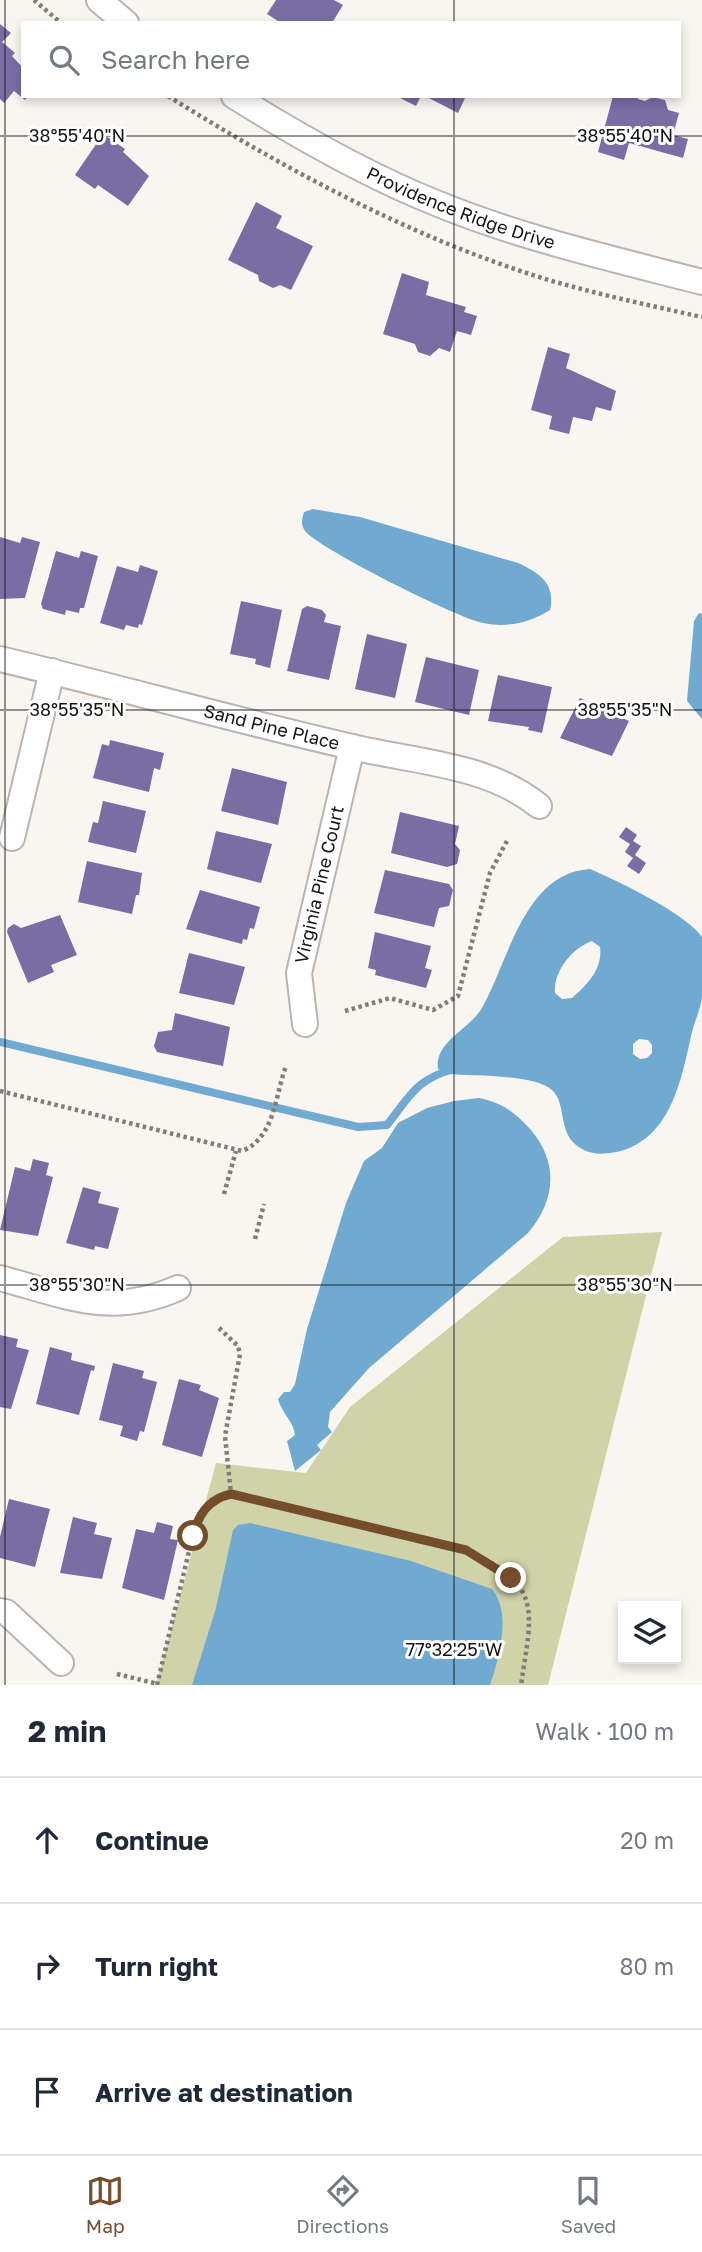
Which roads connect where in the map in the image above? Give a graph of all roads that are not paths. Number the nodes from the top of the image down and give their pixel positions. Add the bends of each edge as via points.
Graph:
1 (99, 0) edge
2 (124, 21) edge
3 (237, 98) edge
4 (702, 282) edge
5 (0, 659) edge
6 (52, 671) junction
7 (352, 747) junction
8 (539, 806) dead end
9 (12, 838) dead end
10 (305, 1024) dead end
11 (0, 1278) edge
12 (178, 1288) dead end
13 (0, 1611) edge
14 (61, 1662) dead end

1 - 2 street
3 - 4 street, Providence Ridge Drive via 304,139 436,204 586,252
5 - 6 street, Sand Pine Place
6 - 7 street, Sand Pine Place
6 - 9 street
7 - 8 street, Sand Pine Place via 499,781
7 - 10 street, Virginia Pine Court via 299,973
11 - 12 street via 118,1305 138,1303
13 - 14 street

